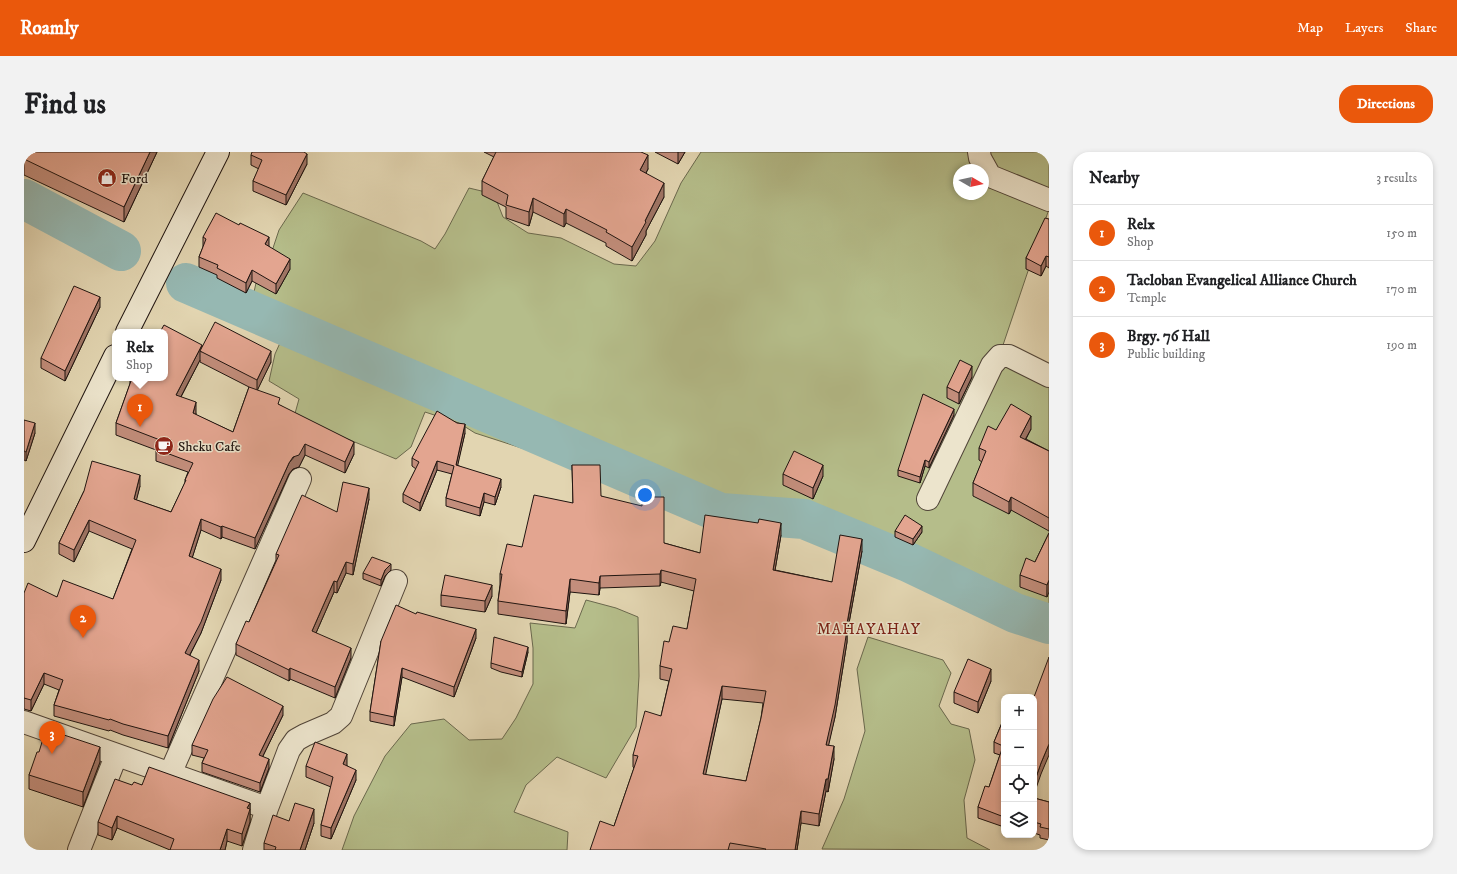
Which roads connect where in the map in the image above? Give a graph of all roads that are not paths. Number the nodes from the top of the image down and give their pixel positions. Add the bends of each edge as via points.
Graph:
1 (218, 152) edge
2 (979, 152) edge
3 (1049, 200) edge
4 (129, 329) edge
5 (112, 362) edge
6 (1049, 376) edge
7 (300, 479) dead end
8 (928, 499) dead end
9 (30, 516) edge
10 (24, 541) edge
11 (396, 581) dead end
12 (24, 722) edge
13 (116, 756) junction
14 (170, 774) junction
15 (267, 808) junction
16 (78, 850) edge
17 (254, 850) edge

1 - 4 street
2 - 3 street via 990,176
5 - 9 street
6 - 8 street via 1009,356 1000,356 992,365
7 - 14 street
9 - 10 street
11 - 15 street via 341,716 333,723 296,740 289,750
12 - 13 street
13 - 14 street
13 - 16 street
14 - 15 street
15 - 17 street

